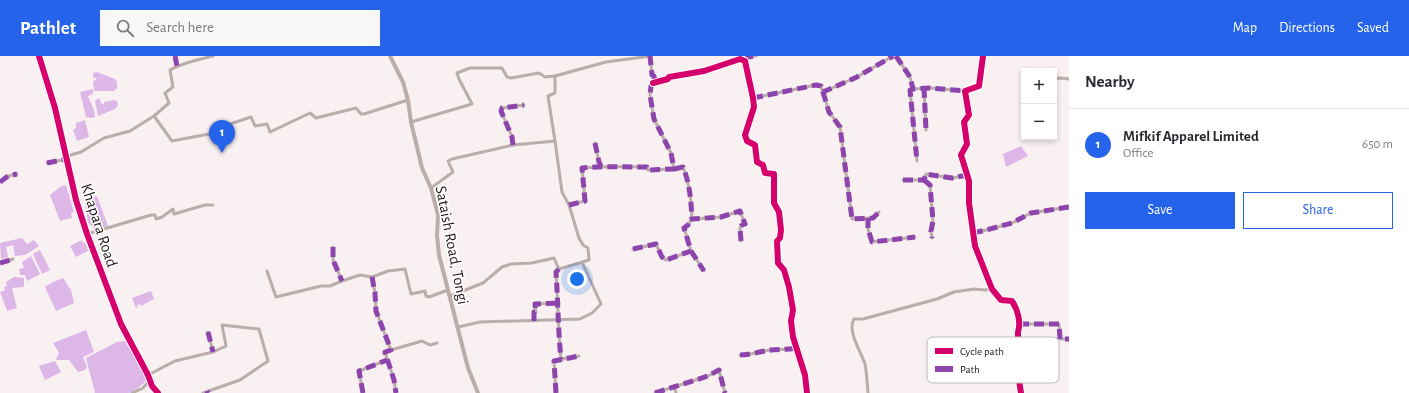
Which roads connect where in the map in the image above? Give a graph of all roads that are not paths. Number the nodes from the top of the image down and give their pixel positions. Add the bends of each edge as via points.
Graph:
1 (39, 56) edge
2 (175, 56) edge
3 (213, 56) edge
4 (390, 56) edge
5 (650, 56) edge
6 (756, 56) edge
7 (895, 56) edge
8 (982, 56) edge
9 (748, 57) edge
10 (745, 61) junction
11 (177, 66) junction
12 (555, 76) junction
13 (1057, 78) edge
14 (1069, 80) edge
15 (653, 83) junction
16 (924, 88) junction
17 (913, 89) junction
18 (965, 91) junction
19 (823, 92) junction
20 (754, 98) junction
21 (408, 100) junction
22 (524, 105) dead end
23 (154, 116) junction
24 (411, 122) junction
25 (926, 130) dead end
26 (555, 141) junction
27 (595, 143) dead end
28 (513, 145) junction
29 (67, 158) junction
30 (917, 160) dead end
31 (47, 163) dead end
32 (601, 166) junction
33 (674, 169) junction
34 (17, 174) dead end
35 (967, 175) junction
36 (903, 180) dead end
37 (924, 180) junction
38 (0, 182) edge
39 (431, 188) junction
40 (214, 205) dead end
41 (569, 205) junction
42 (1069, 207) edge
43 (879, 212) dead end
44 (868, 218) junction
45 (692, 219) junction
46 (973, 233) junction
47 (87, 234) junction
48 (915, 237) dead end
49 (932, 238) dead end
50 (741, 241) dead end
51 (333, 246) dead end
52 (633, 249) dead end
53 (691, 251) junction
54 (13, 259) dead end
55 (0, 262) edge
56 (582, 262) junction
57 (559, 269) junction
58 (704, 271) dead end
59 (267, 272) dead end
60 (372, 277) junction
61 (342, 281) junction
62 (992, 289) junction
63 (448, 290) junction
64 (450, 296) junction
65 (559, 303) junction
66 (559, 320) junction
67 (534, 321) junction
68 (1019, 324) junction
69 (458, 327) junction
70 (208, 332) dead end
71 (1019, 337) edge
72 (1069, 339) edge
73 (437, 343) dead end
74 (796, 348) junction
75 (391, 350) junction
76 (213, 352) junction
77 (740, 355) dead end
78 (579, 356) dead end
79 (561, 359) junction
80 (387, 360) junction
81 (148, 375) junction
82 (149, 381) junction
83 (1019, 383) edge
84 (674, 386) junction
85 (208, 392) edge
86 (132, 393) edge
87 (158, 393) edge
88 (203, 393) edge
89 (363, 393) edge
90 (396, 393) edge
91 (478, 393) edge
92 (556, 393) edge
93 (655, 393) edge
94 (676, 393) edge
95 (725, 393) edge
96 (807, 393) edge
97 (868, 393) edge
98 (1021, 393) edge

1 - 29 street, Khapara Road
2 - 11 street
3 - 11 street
4 - 21 street, Sataish Road, Tongi via 403,82
5 - 12 street via 606,62
5 - 15 street via 655,80
6 - 9 street
7 - 17 street via 910,77
7 - 19 street via 858,77
8 - 18 street via 979,86
9 - 10 street
10 - 15 street via 740,59 704,71 668,76 668,79
10 - 20 street
11 - 23 street via 170,70 173,87 165,93 170,103
12 - 24 street via 545,77 539,73 511,78 507,77 502,68 470,68 457,73 472,104
12 - 26 street via 556,91 548,96
13 - 14 street
15 - 33 street via 650,95 654,119 671,153
16 - 17 street
16 - 18 street
16 - 25 street
17 - 30 street via 910,90
18 - 35 street via 969,115 964,122 967,144 961,155
19 - 20 street via 821,86 816,85
19 - 44 street via 829,112 840,127 852,219
20 - 74 street via 754,107 745,135 747,141 755,144 757,162 763,165 765,173 774,174 774,203 779,212 781,230 777,241 778,263 784,270 789,287
21 - 23 street via 364,114 356,108 316,118 310,113 270,132 267,124 255,126 251,117 208,134 172,141
21 - 24 street, Sataish Road, Tongi
22 - 28 street via 502,108 501,111
23 - 29 street via 130,131 104,138
24 - 39 street, Sataish Road, Tongi via 422,168
26 - 28 street
26 - 41 street via 562,192
27 - 32 street
28 - 39 street via 448,161 453,172
29 - 31 street
29 - 47 street, Khapara Road
32 - 33 street via 647,167 648,170
32 - 41 street via 582,168 585,201
33 - 45 street via 684,167 691,195
34 - 38 street via 8,176
35 - 37 street via 952,178 926,174
35 - 46 street
36 - 37 street
37 - 49 street via 930,184
39 - 63 street, Sataish Road, Tongi via 438,215 438,248
40 - 47 street via 174,214 173,209 162,218 156,219 155,215 151,215
41 - 56 street via 579,238 588,248 589,260
42 - 46 street via 1031,213 1012,223
43 - 44 street via 873,218
44 - 48 street via 872,242
45 - 50 street via 721,217 740,211 744,224 740,228
45 - 53 street via 684,228
46 - 62 street via 975,246
47 - 81 street, Khapara Road via 121,324
51 - 61 street via 333,260
52 - 53 street via 656,244 666,260
53 - 58 street
54 - 55 street
56 - 57 street
56 - 66 street via 600,304 592,313 580,319
57 - 64 street via 554,258 511,264 502,267 483,283
57 - 65 street via 556,272
59 - 61 street via 276,297 330,286
60 - 61 street via 360,275
60 - 63 street via 388,271 405,269 411,294 425,291 426,296 429,296
60 - 75 street via 376,311
62 - 68 street via 1001,300 1012,301 1017,310
62 - 97 street via 954,292 863,319 854,319 852,323 855,342 864,364
63 - 64 street, Sataish Road, Tongi
64 - 69 street, Sataish Road, Tongi
65 - 66 street
65 - 67 street via 535,304
66 - 67 street
66 - 79 street
67 - 69 street via 480,322
68 - 71 street
68 - 72 street via 1059,324 1060,339
69 - 91 street, Sataish Road, Tongi via 468,368
70 - 76 street
73 - 75 street via 430,346 422,341
74 - 77 street
74 - 96 street via 805,375
75 - 80 street via 385,352
76 - 81 street via 175,361
76 - 85 street via 226,346 222,325 259,329 268,361 240,380
78 - 79 street
79 - 92 street via 554,361
80 - 89 street via 359,371
80 - 90 street
81 - 82 street, Khapara Road
82 - 86 street
82 - 87 street, Khapara Road
83 - 98 street
84 - 93 street
84 - 94 street
84 - 95 street via 719,370
85 - 88 street

